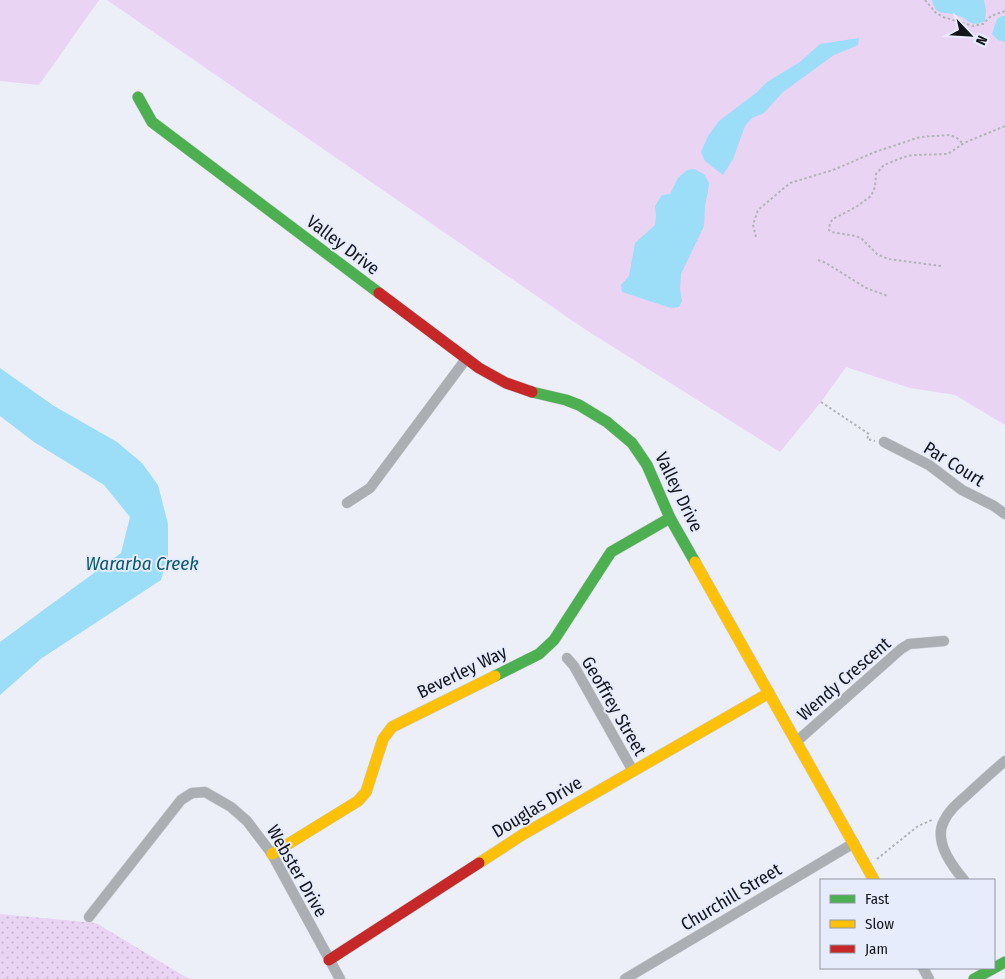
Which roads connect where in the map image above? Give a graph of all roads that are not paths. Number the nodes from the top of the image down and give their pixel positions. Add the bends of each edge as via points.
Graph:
1 (138, 97) dead end
2 (466, 359) junction
3 (884, 442) road end
4 (347, 503) dead end
5 (1005, 514) edge
6 (670, 518) junction
7 (944, 641) dead end
8 (567, 658) dead end
9 (769, 693) junction
10 (796, 742) junction
11 (1005, 761) edge
12 (633, 771) junction
13 (854, 843) junction
14 (272, 854) junction
15 (873, 879) edge
16 (963, 879) edge
17 (89, 917) dead end
18 (329, 960) junction
19 (992, 969) edge
20 (340, 979) edge
21 (624, 979) edge
22 (974, 979) edge

1 - 2 street, Valley Drive via 152,122
2 - 4 street via 370,488
2 - 6 street, Valley Drive via 493,378 520,389 574,403 624,436 646,463
3 - 5 street, Par Court via 929,465 962,490
6 - 9 street, Valley Drive
6 - 14 street, Beverley Way via 611,552 554,640 539,654 392,727 383,739 366,792 358,801
7 - 10 street, Wendy Crescent via 909,644 901,649
8 - 12 street, Geoffrey Street
9 - 10 street, Valley Drive
9 - 12 street, Douglas Drive
10 - 13 street, Valley Drive
11 - 16 street via 942,822 944,848
12 - 18 street, Douglas Drive via 522,835
13 - 15 street, Valley Drive
13 - 21 street, Churchill Street
14 - 17 street, Webster Drive via 247,820 231,807 205,792 192,793 182,800
14 - 18 street, Webster Drive
18 - 20 street, Webster Drive
19 - 22 street

